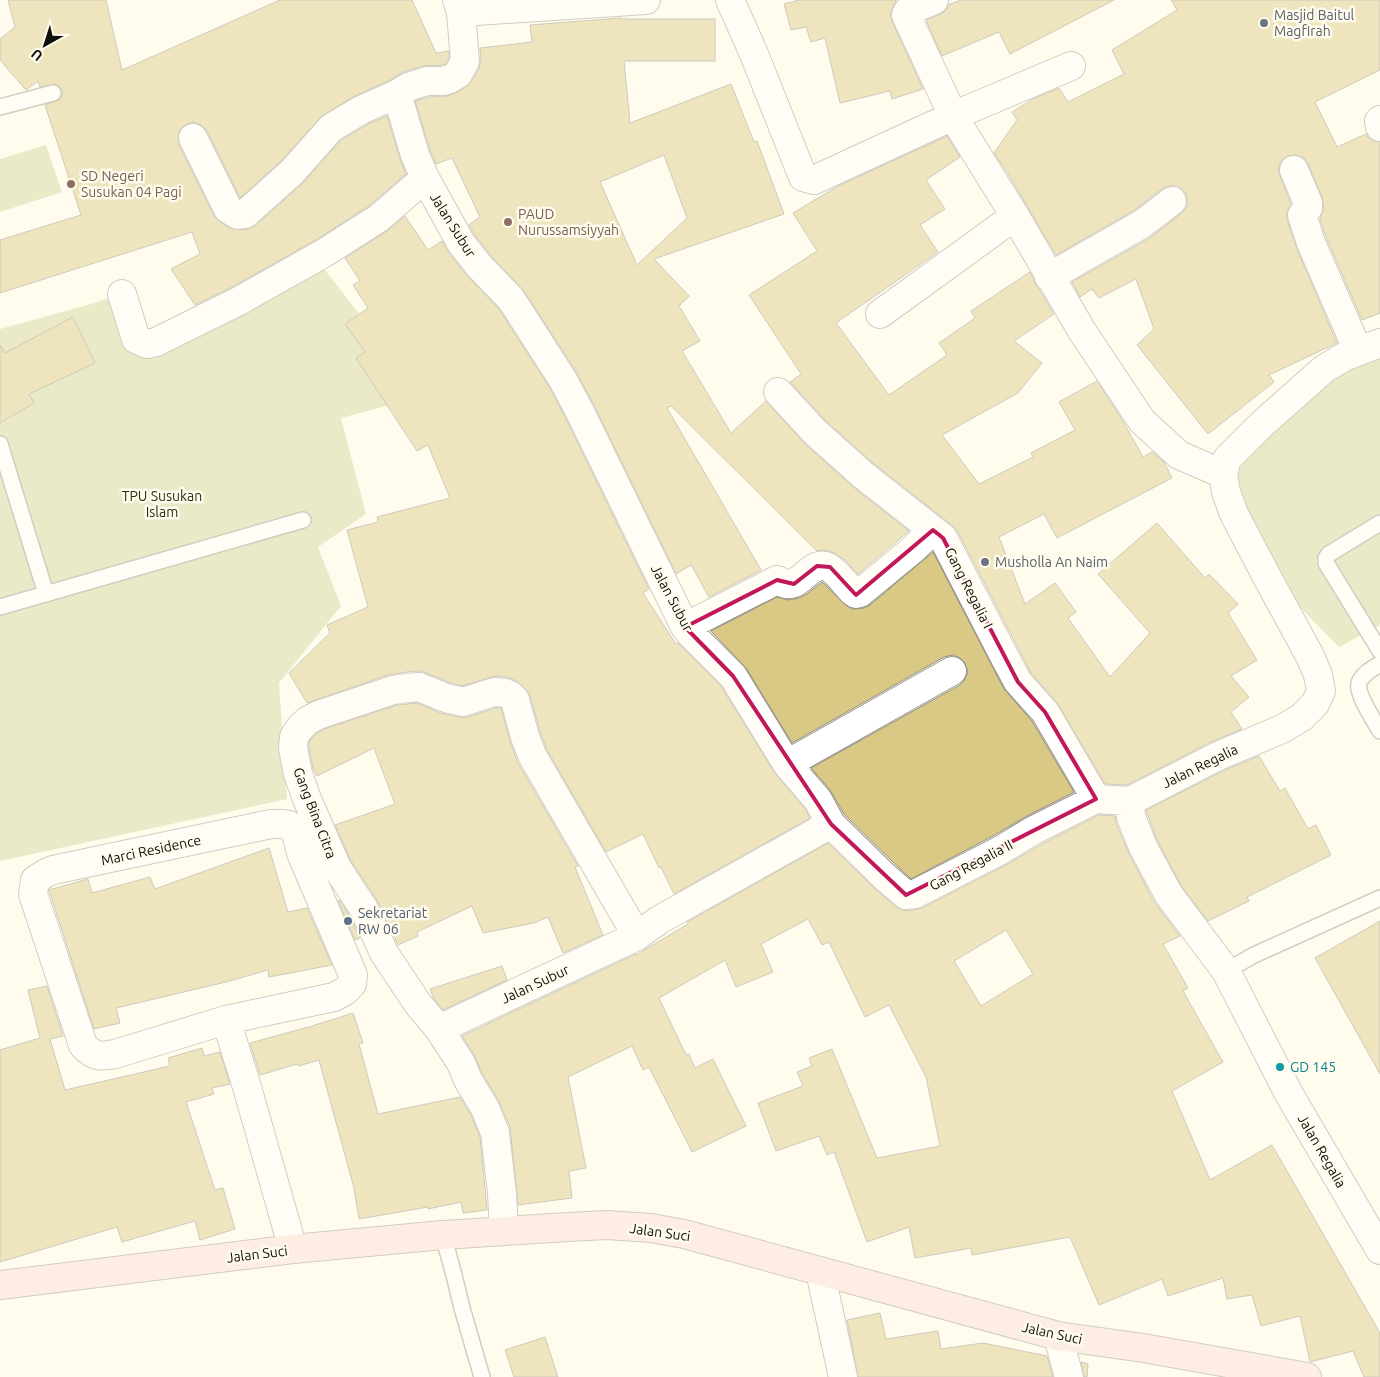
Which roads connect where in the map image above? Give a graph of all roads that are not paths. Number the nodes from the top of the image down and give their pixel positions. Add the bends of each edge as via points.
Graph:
1 (646, 0) edge
2 (730, 0) edge
3 (933, 0) edge
4 (459, 6) edge
5 (1071, 66) dead end
6 (53, 93) dead end
7 (397, 94) junction
8 (0, 107) edge
9 (953, 116) junction
10 (1380, 120) edge
11 (1380, 127) edge
12 (193, 138) dead end
13 (1294, 170) dead end
14 (425, 178) junction
15 (1172, 201) dead end
16 (1015, 216) junction
17 (1050, 277) junction
18 (122, 294) dead end
19 (880, 314) dead end
20 (1369, 347) edge
21 (778, 392) dead end
22 (0, 444) edge
23 (1223, 474) junction
24 (303, 520) dead end
25 (1380, 523) edge
26 (933, 530) junction
27 (46, 594) junction
28 (0, 607) edge
29 (685, 627) junction
30 (1380, 651) edge
31 (1380, 664) edge
32 (952, 671) dead end
33 (1380, 730) edge
34 (788, 764) junction
35 (1096, 799) junction
36 (1130, 801) junction
37 (831, 824) junction
38 (354, 894) junction
39 (1380, 898) edge
40 (325, 908) junction
41 (637, 936) junction
42 (1226, 971) junction
43 (226, 1020) junction
44 (439, 1029) junction
45 (504, 1230) junction
46 (443, 1235) junction
47 (293, 1249) junction
48 (1380, 1250) edge
49 (820, 1271) junction
50 (0, 1286) edge
51 (1058, 1336) junction
52 (482, 1377) edge
53 (843, 1377) edge
54 (1069, 1377) edge
55 (1307, 1377) edge

1 - 4 street
2 - 9 street via 803,177 820,178
3 - 9 street via 908,11 906,15
4 - 7 street via 464,61 458,74 443,81 408,87
5 - 9 street
6 - 8 lane
7 - 12 street via 330,128 292,172 245,214 238,215 228,209
7 - 14 street, Jalan Subur via 415,156
9 - 16 street
10 - 11 street
13 - 20 street via 1308,202 1308,208 1302,215 1311,243
14 - 18 street via 379,218 324,253 239,301 156,342 147,344 136,339
14 - 29 street, Jalan Subur via 461,243 511,299 563,380
15 - 17 street via 1142,224
16 - 17 street
16 - 19 street
17 - 23 street via 1142,421 1179,455
20 - 23 street via 1344,356 1324,369 1227,459
21 - 26 street, Gang Regalia I via 815,432 863,475
22 - 27 lane
23 - 36 street, Jalan Regalia via 1234,514 1311,658 1321,691 1315,704 1289,725 1218,756
24 - 27 lane
25 - 30 lane via 1329,554 1326,563
26 - 29 street via 860,593 852,592 830,568 817,566 794,584 776,580
26 - 35 street, Gang Regalia I via 943,538 1018,682 1045,712
27 - 28 lane
29 - 34 street, Jalan Subur via 733,676
31 - 33 lane via 1364,675 1359,683 1360,694
32 - 34 street
34 - 37 street, Jalan Subur via 818,800
35 - 36 street, Gang Regalia II
35 - 37 street, Gang Regalia II via 998,852 906,896
36 - 42 street, Jalan Regalia via 1131,817 1143,847 1169,895
37 - 41 street, Jalan Subur via 658,920
38 - 40 street
38 - 41 street, Gang Bina Citra via 337,868 298,774 293,748 299,729 318,715 393,690 419,687 463,702 494,692 505,693 515,700 533,757
38 - 44 street, Gang Bina Citra via 384,954
39 - 42 lane
40 - 43 street, Marci Residence via 353,975 352,984 345,992
40 - 43 street, Marci Residence via 294,829 281,824 53,870 35,880 33,894 83,1045 88,1051 99,1056 115,1054
41 - 44 street, Jalan Subur
42 - 48 street, Jalan Regalia via 1289,1094
43 - 47 street
44 - 45 street, Gang Bina Citra via 461,1063 495,1133
45 - 46 street, Jalan Suci
45 - 49 street, Jalan Suci via 607,1225 651,1228 694,1236
46 - 47 street, Jalan Suci
46 - 52 lane
47 - 50 street, Jalan Suci
49 - 51 street, Jalan Suci
49 - 53 street
51 - 54 street
51 - 55 street, Jalan Suci

